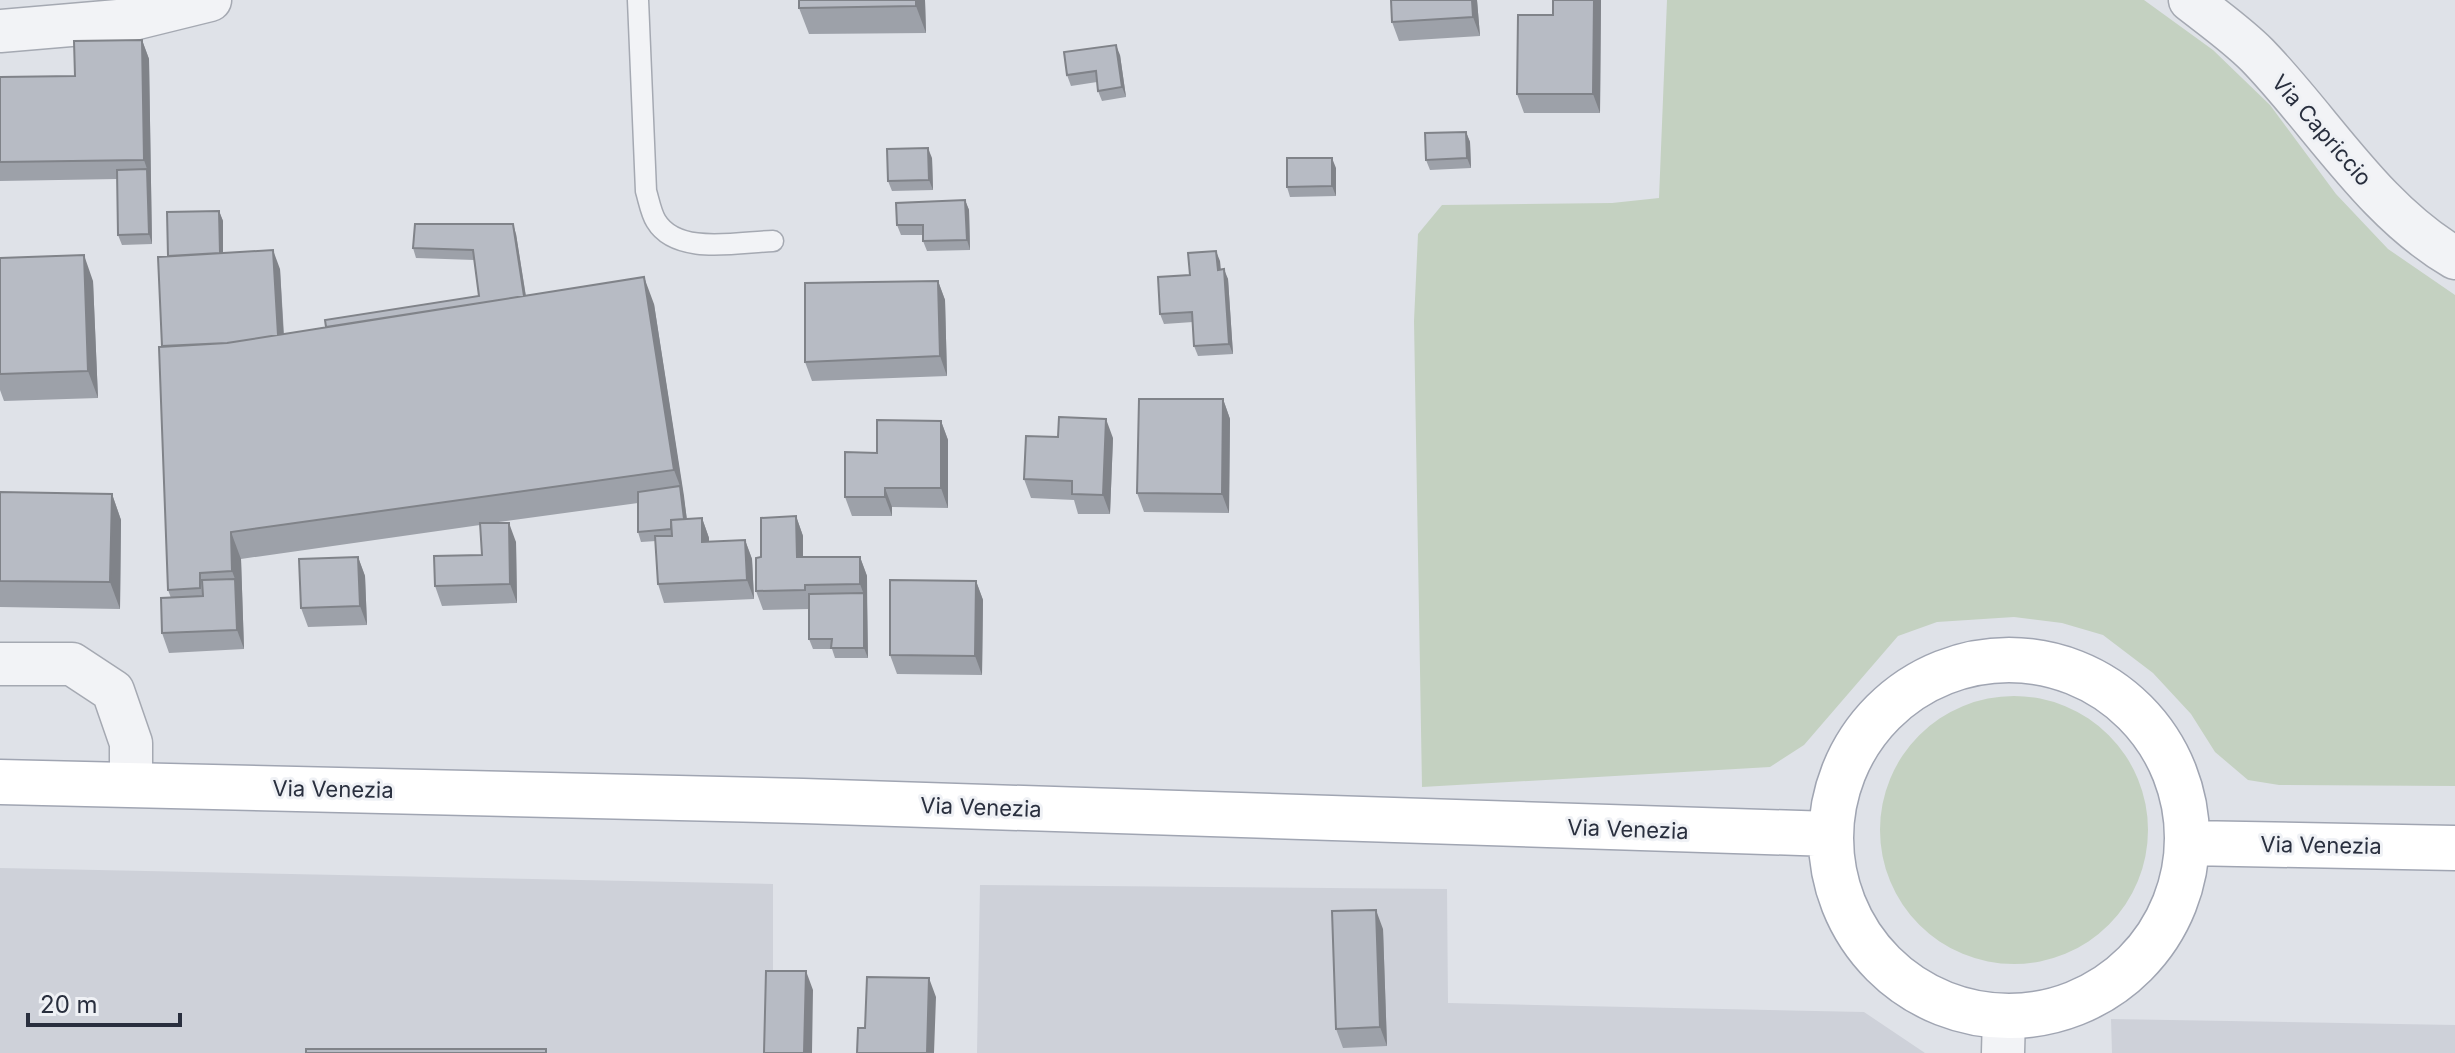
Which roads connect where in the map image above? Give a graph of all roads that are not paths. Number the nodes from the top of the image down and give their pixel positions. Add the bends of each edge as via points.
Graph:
1 (210, 0) edge
2 (638, 0) edge
3 (2190, 0) edge
4 (0, 31) edge
5 (773, 241) dead end
6 (2455, 258) edge
7 (0, 664) edge
8 (0, 782) edge
9 (131, 784) junction
10 (1830, 834) junction
11 (2188, 843) junction
12 (2455, 848) edge
13 (2003, 1034) edge

1 - 4 street via 129,20
2 - 5 lane via 646,191 655,220 668,235 689,244
3 - 6 street, Via Capriccio via 2256,55 2380,196
7 - 9 street via 72,664 113,691 131,743
8 - 9 main road, Via Venezia
9 - 10 main road, Via Venezia
10 - 11 main road via 1840,779 1876,720 1907,691 1958,666 2013,658 2069,669 2118,696 2157,737 2181,787
10 - 13 main road via 1835,881 1852,924 1879,961 1915,990
11 - 12 main road, Via Venezia
11 - 13 main road via 2178,898 2151,947 2110,985

